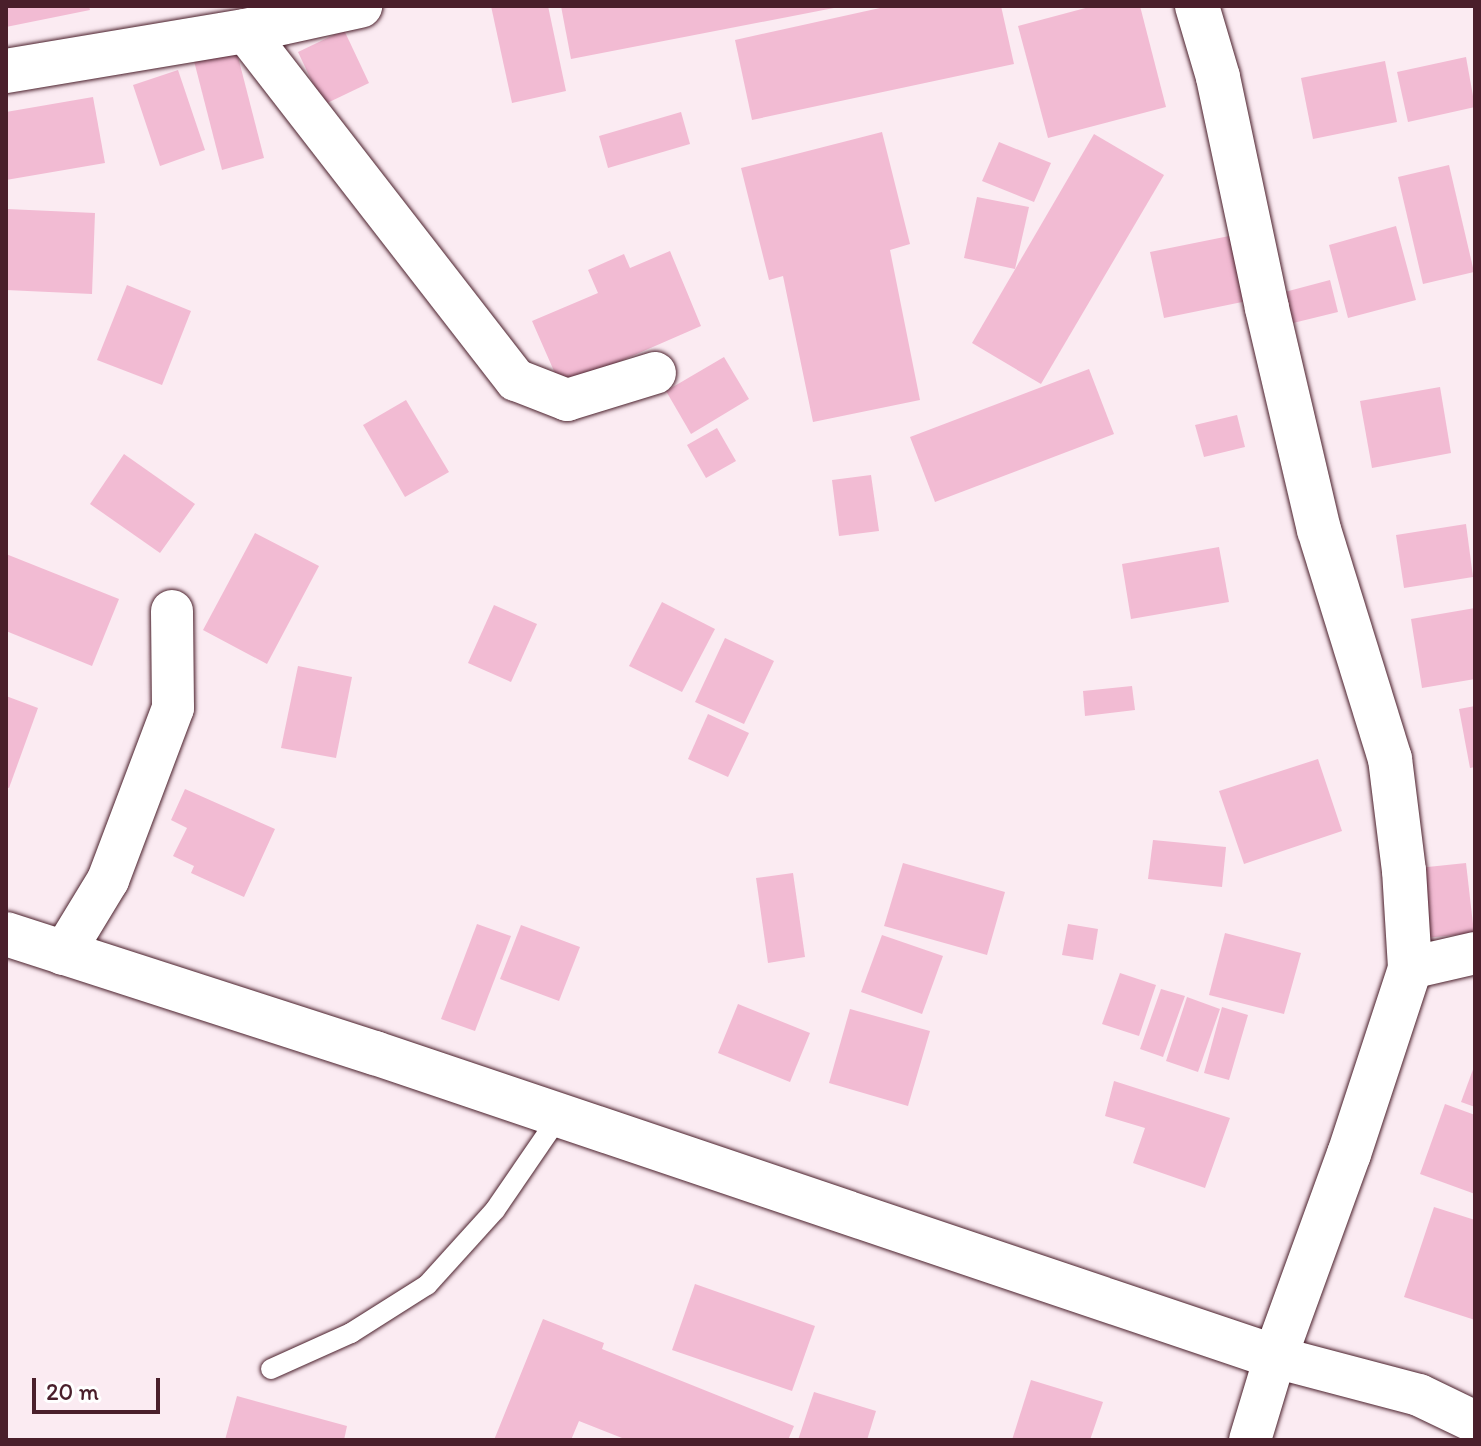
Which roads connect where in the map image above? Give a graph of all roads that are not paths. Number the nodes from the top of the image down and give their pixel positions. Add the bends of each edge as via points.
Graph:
1 (360, 6) edge
2 (1197, 6) edge
3 (245, 31) junction
4 (6, 71) edge
5 (655, 373) dead end
6 (172, 611) dead end
7 (6, 934) edge
8 (1475, 953) edge
9 (63, 954) junction
10 (1410, 968) junction
11 (560, 1115) junction
12 (1275, 1357) junction
13 (271, 1369) dead end
14 (1475, 1422) edge
15 (1250, 1440) edge

1 - 3 main road
2 - 10 main road via 1218,77 1319,530 1390,759
3 - 4 main road
3 - 5 street via 516,380 567,400
6 - 9 street via 173,708 108,880
7 - 9 main road
8 - 10 street
9 - 11 main road
10 - 12 main road
11 - 12 main road
11 - 13 lane via 495,1210 427,1285 351,1333
12 - 14 street via 1419,1395
12 - 15 street

